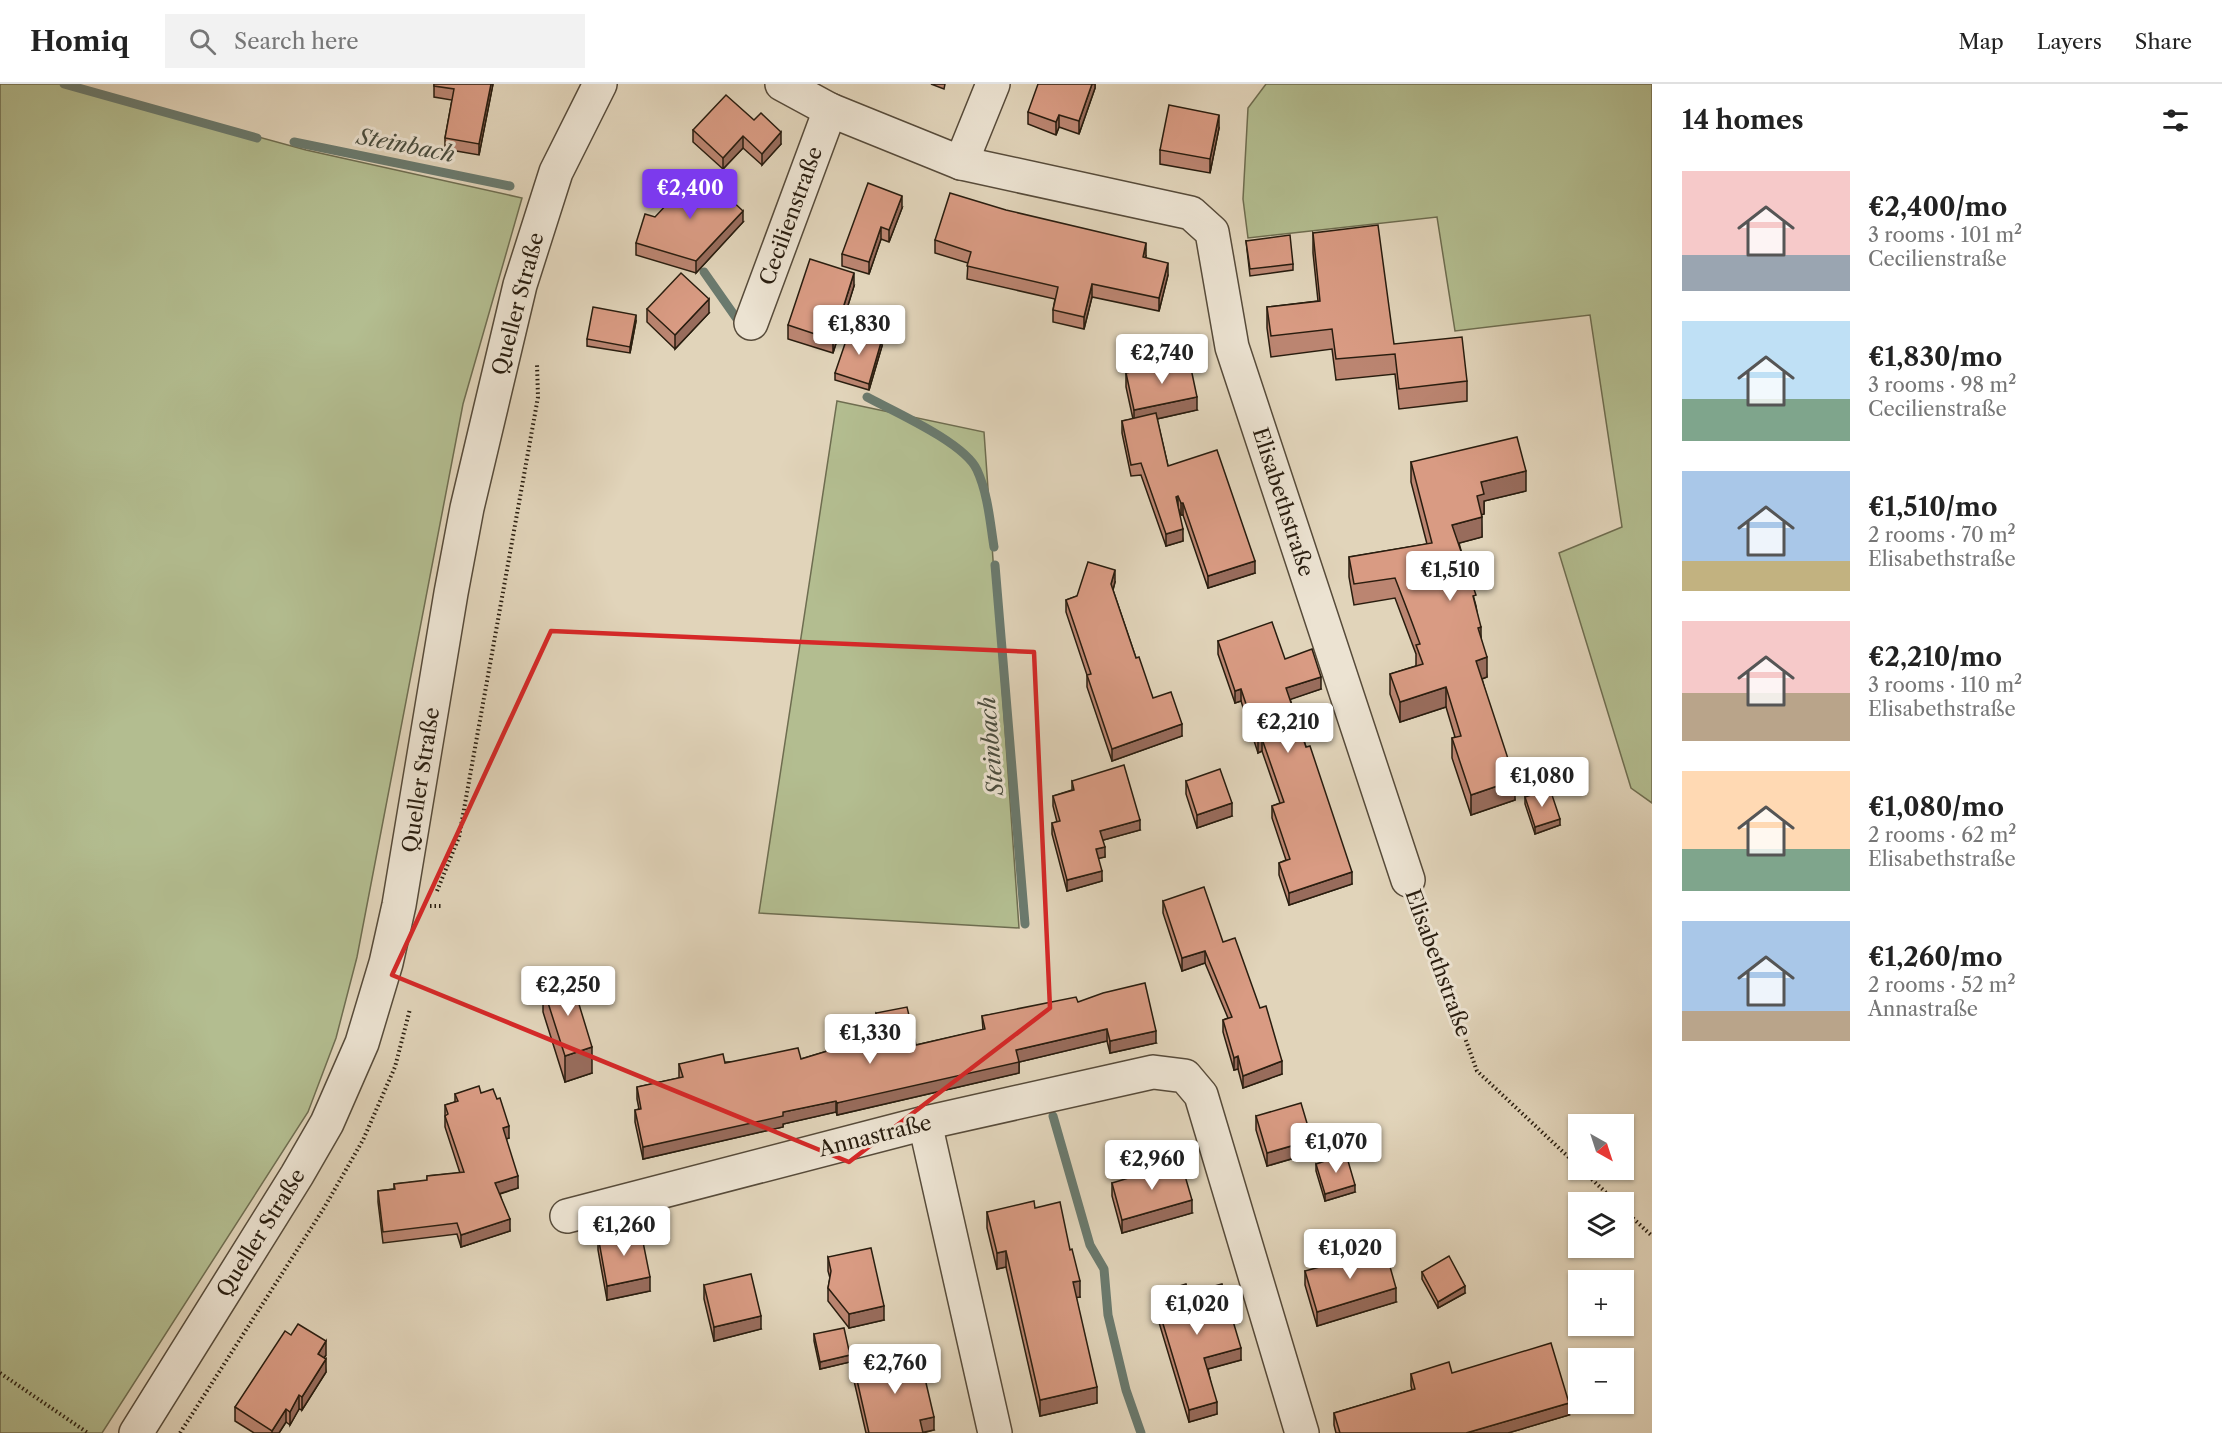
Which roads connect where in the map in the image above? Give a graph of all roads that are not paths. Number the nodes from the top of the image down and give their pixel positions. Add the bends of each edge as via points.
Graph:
1 (600, 84) edge
2 (782, 84) edge
3 (993, 84) edge
4 (830, 110) junction
5 (961, 163) junction
6 (751, 323) dead end
7 (1408, 880) road end
8 (924, 1123) junction
9 (567, 1216) dead end
10 (136, 1433) edge
11 (995, 1433) edge
12 (1302, 1433) edge

1 - 10 street, Queller Straße via 556,172 520,285 467,508 399,905 362,1043 309,1155
2 - 4 street, Elisabethstraße
3 - 5 street
4 - 5 street, Elisabethstraße
4 - 6 street, Cecilienstraße
5 - 7 street, Elisabethstraße via 1191,213 1212,232 1232,347
8 - 9 street, Annastraße
8 - 11 street
8 - 12 street, Annastraße via 1153,1072 1185,1076 1201,1095

